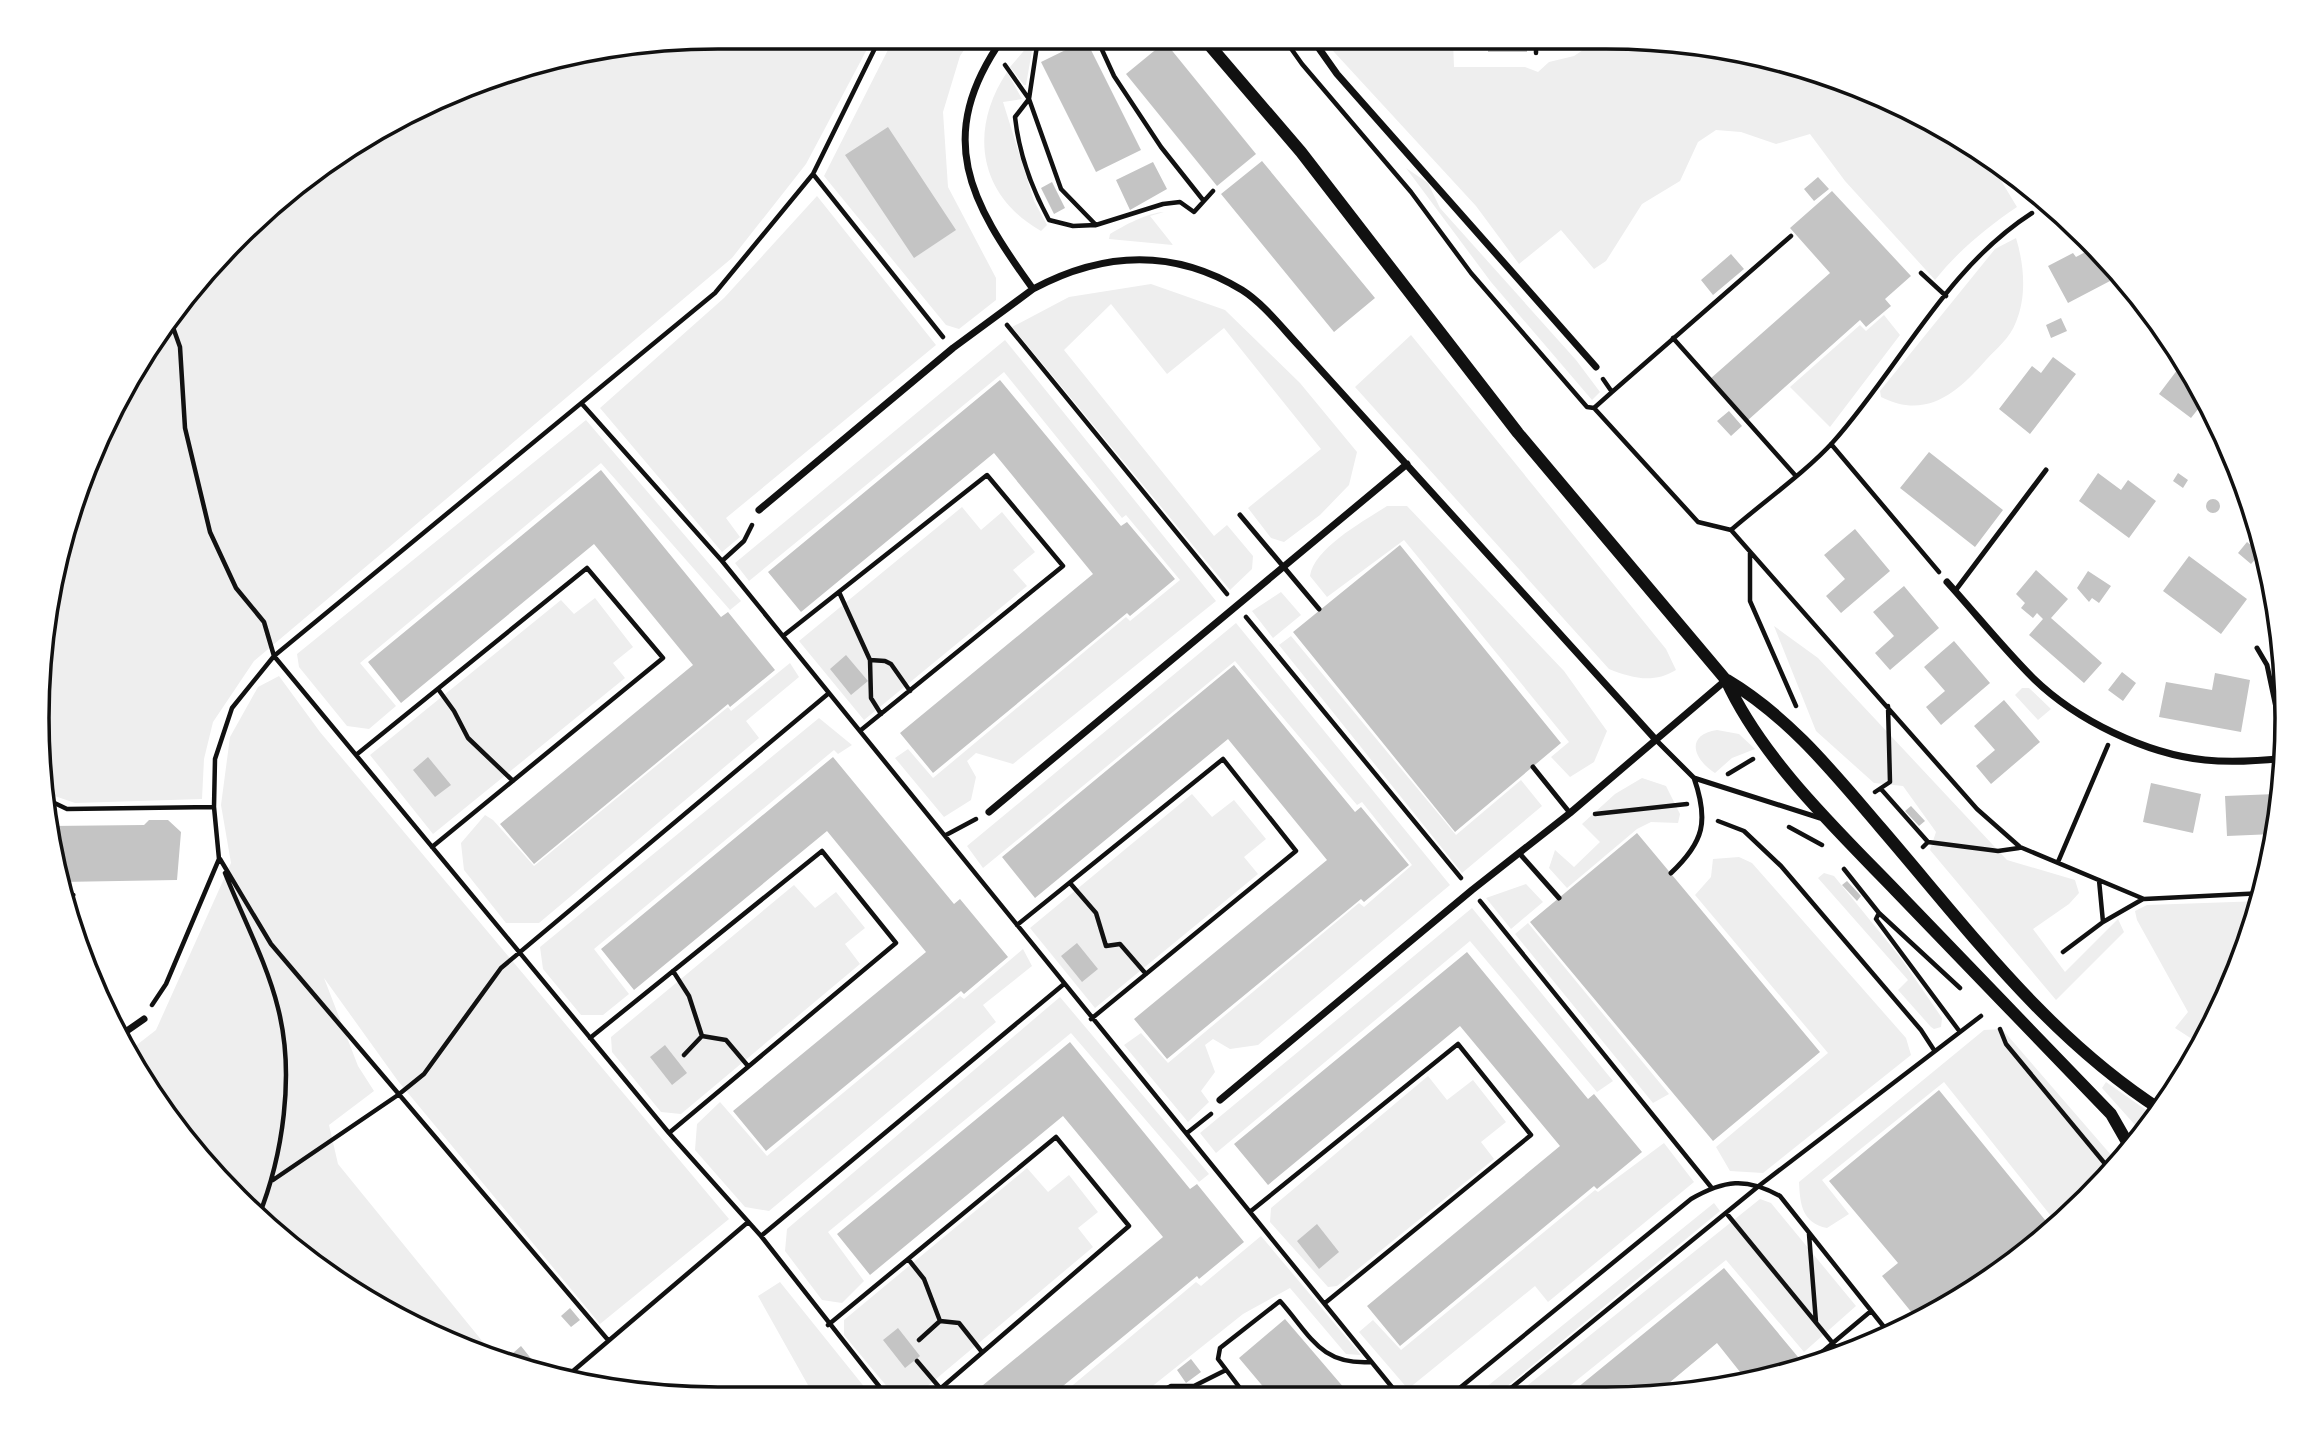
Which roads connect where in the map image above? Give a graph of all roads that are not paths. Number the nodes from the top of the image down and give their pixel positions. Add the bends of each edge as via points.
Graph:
1 (995, 49) edge
2 (1213, 49) edge
3 (1320, 49) edge
4 (1033, 289) junction
5 (1596, 367) road end
6 (1407, 464) junction
7 (2046, 470) dead end
8 (760, 510) road end
9 (1240, 515) dead end
10 (1283, 567) junction
11 (1947, 582) road end
12 (1955, 591) junction
13 (1319, 610) dead end
14 (2257, 648) dead end
15 (1726, 680) junction
16 (2275, 702) edge
17 (1656, 740) junction
18 (2274, 759) edge
19 (1533, 767) dead end
20 (1695, 779) junction
21 (989, 812) road end
22 (1570, 813) junction
23 (1830, 821) junction
24 (1520, 854) junction
25 (1671, 873) dead end
26 (1559, 898) dead end
27 (144, 1019) road end
28 (127, 1031) edge
29 (1220, 1100) road end
30 (2152, 1104) edge
31 (2125, 1139) edge

1 - 4 street via 968,101 964,149 971,184 986,219
2 - 15 street via 1301,152 1518,433
3 - 5 street
4 - 6 street via 1060,274 1119,259 1195,268 1243,291 1268,313
4 - 8 street via 953,348
6 - 10 street
6 - 17 street
7 - 12 lane
9 - 10 lane
10 - 13 lane
10 - 21 street
11 - 12 street
12 - 18 street via 2035,680 2085,717 2157,749 2203,760 2243,763
14 - 16 lane via 2267,665
15 - 17 street
15 - 23 street via 1741,713
15 - 30 street via 1759,699 1806,741 2021,992 2066,1038
17 - 20 lane
17 - 22 street
19 - 22 lane
20 - 23 lane
20 - 25 lane via 1703,803 1699,838
22 - 24 street
23 - 31 street via 2111,1114
24 - 26 lane
24 - 29 street
27 - 28 street

